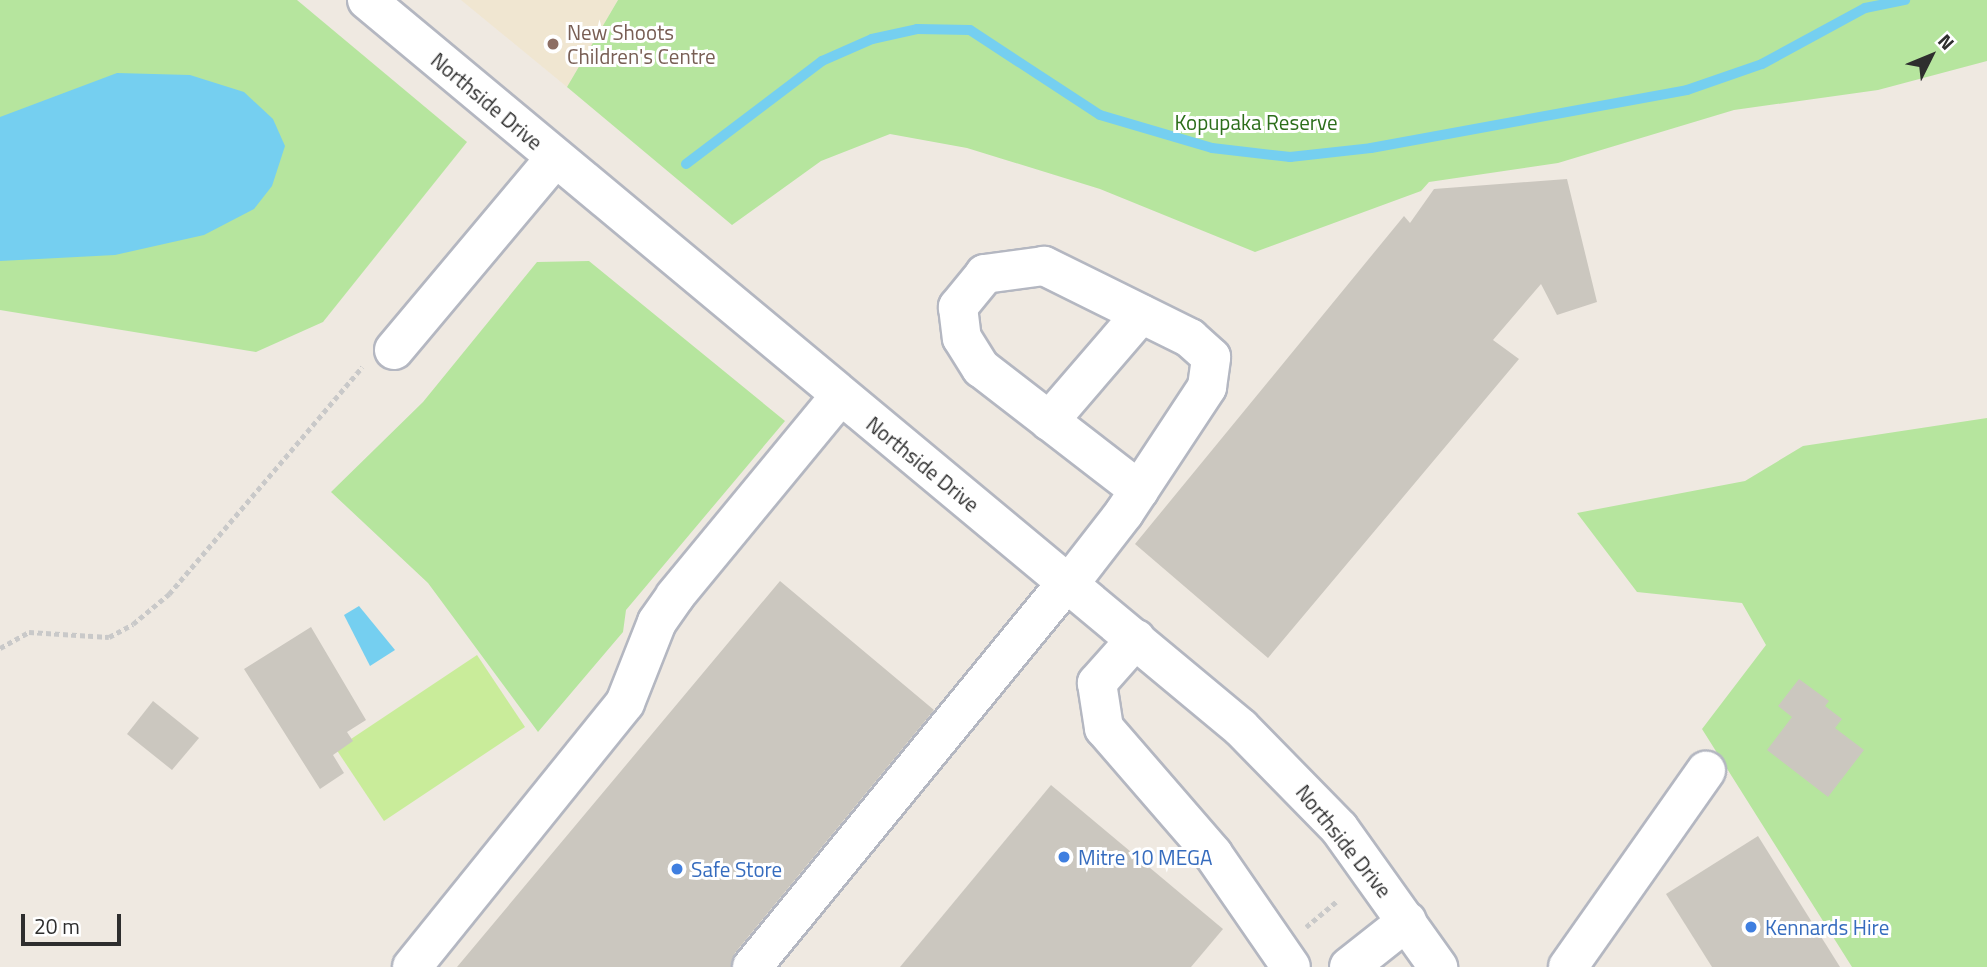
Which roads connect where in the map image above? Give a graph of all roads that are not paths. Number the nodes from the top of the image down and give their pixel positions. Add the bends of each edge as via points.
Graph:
1 (366, 0) edge
2 (555, 158) junction
3 (1141, 314) junction
4 (394, 350) road end
5 (840, 396) junction
6 (1049, 421) junction
7 (1139, 490) junction
8 (1068, 583) junction
9 (1136, 639) junction
10 (1706, 771) dead end
11 (1407, 921) junction
12 (1293, 952) edge
13 (412, 967) edge
14 (752, 967) edge
15 (1349, 967) edge
16 (1438, 967) edge
17 (1568, 967) edge

1 - 2 street, Northside Drive
2 - 4 street
2 - 5 street, Northside Drive
3 - 6 street
3 - 6 street via 1044,266 985,274 958,307 962,338 981,368
3 - 7 street via 1190,338 1211,357 1207,387
5 - 8 street, Northside Drive
5 - 13 street via 675,596 657,622 625,704
6 - 7 street
7 - 8 street
8 - 9 street, Northside Drive
8 - 14 street
9 - 11 street, Northside Drive via 1297,783
9 - 12 street via 1097,683 1104,728
10 - 17 street
11 - 15 street
11 - 16 street, Northside Drive

